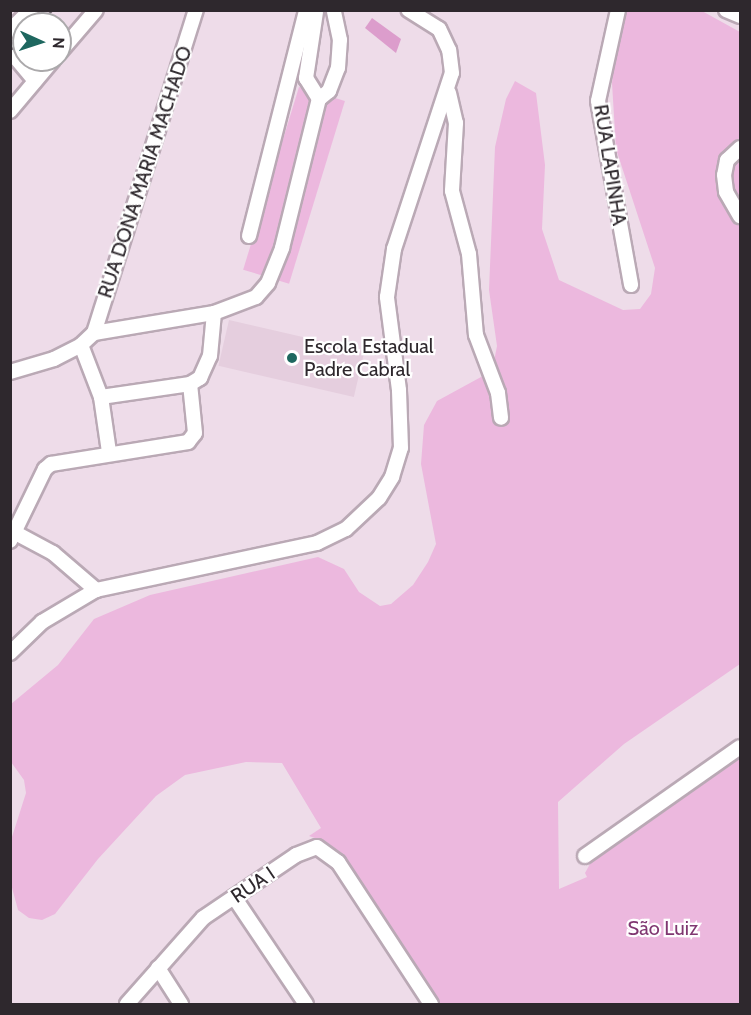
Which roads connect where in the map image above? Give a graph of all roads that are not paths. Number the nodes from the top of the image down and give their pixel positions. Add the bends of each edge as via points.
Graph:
1 (31, 10) edge
2 (96, 10) edge
3 (196, 10) edge
4 (408, 10) edge
5 (618, 10) edge
6 (726, 10) edge
7 (308, 11) edge
8 (337, 11) edge
9 (741, 16) edge
10 (10, 30) edge
11 (72, 38) edge
12 (10, 51) edge
13 (43, 72) edge
14 (35, 81) junction
15 (449, 93) junction
16 (319, 99) junction
17 (10, 111) edge
18 (741, 148) edge
19 (741, 216) edge
20 (249, 236) dead end
21 (631, 285) dead end
22 (214, 313) junction
23 (94, 333) junction
24 (81, 345) junction
25 (10, 372) edge
26 (190, 384) junction
27 (101, 397) junction
28 (501, 418) dead end
29 (109, 452) junction
30 (13, 535) edge
31 (96, 590) junction
32 (10, 653) edge
33 (741, 747) edge
34 (585, 856) dead end
35 (234, 897) junction
36 (158, 968) junction
37 (127, 1005) edge
38 (181, 1005) edge
39 (306, 1005) edge
40 (431, 1005) edge

1 - 10 street
2 - 11 street
3 - 23 street, RUA DONA MARIA MACHADO
4 - 15 street via 439,29 449,50
5 - 21 street, RUA LAPINHA via 598,101
6 - 9 street
7 - 8 street
7 - 16 street via 306,78
7 - 20 street
8 - 16 street via 338,68 328,91
12 - 14 street
13 - 14 street
14 - 17 street
15 - 28 street via 456,123 452,191 469,254 476,335 498,393
15 - 31 street via 394,249 387,297 399,390 400,448 392,477 379,498 346,529 317,543
16 - 22 street via 282,248 268,283 256,297
18 - 19 street via 727,160 724,175 726,192
22 - 23 street
22 - 26 street via 205,370
23 - 24 street
24 - 25 street via 46,362
24 - 27 street
26 - 27 street
26 - 29 street via 195,433 188,442
27 - 29 street
29 - 30 street via 51,464
30 - 31 street via 71,566
31 - 32 street via 42,622
33 - 34 street
35 - 36 street, RUA I via 203,918
35 - 39 street
35 - 40 street, RUA I via 297,855 317,848 338,862
36 - 37 street, RUA I
36 - 38 street

